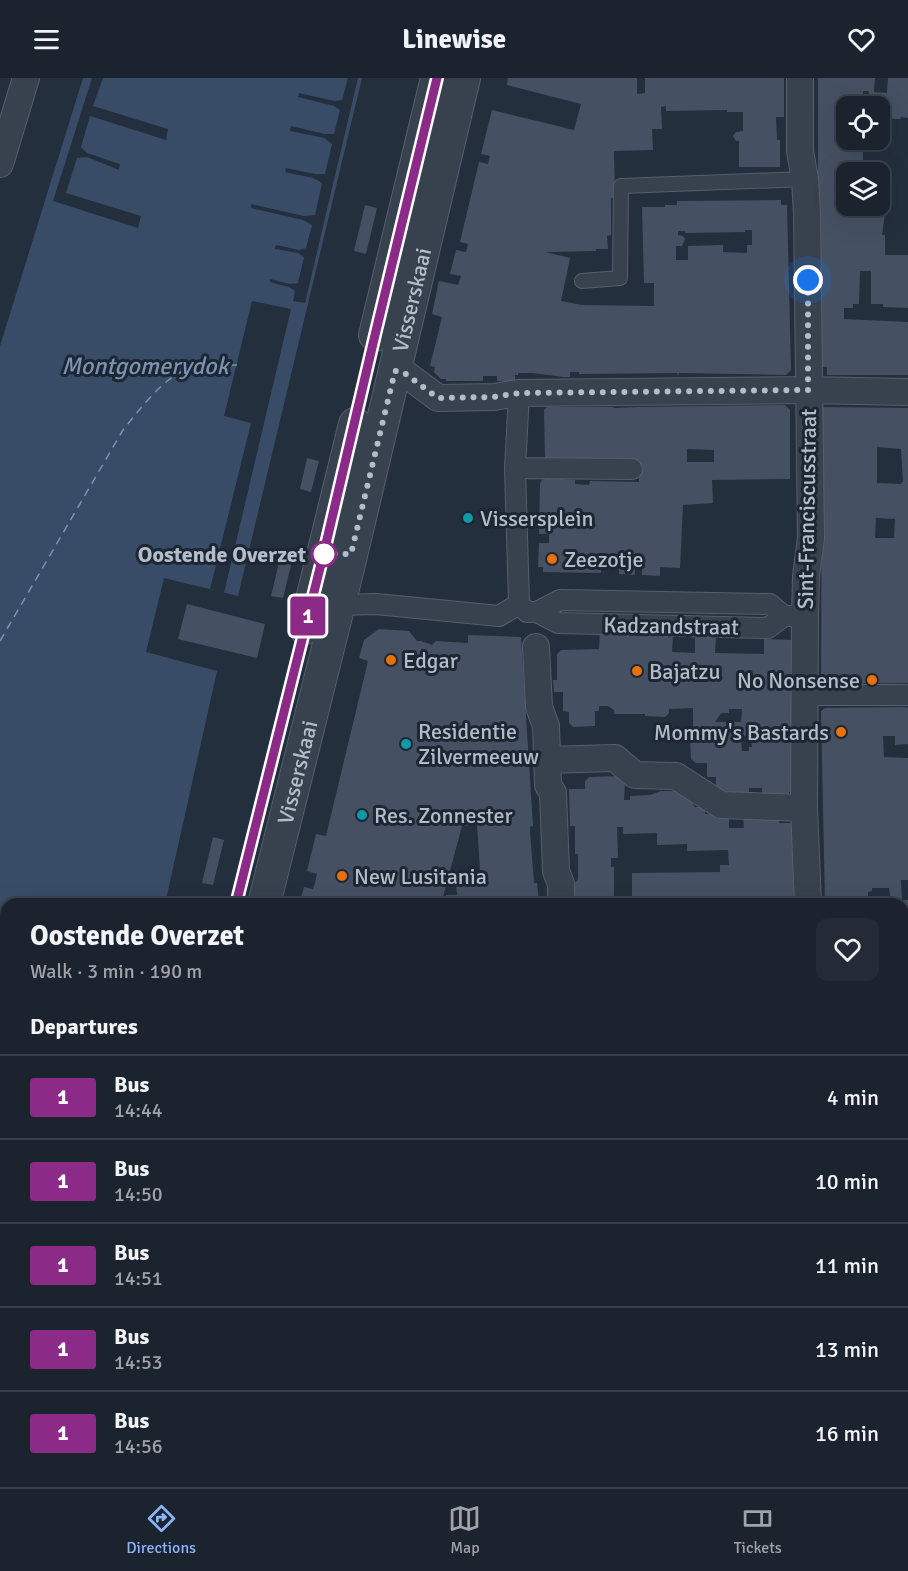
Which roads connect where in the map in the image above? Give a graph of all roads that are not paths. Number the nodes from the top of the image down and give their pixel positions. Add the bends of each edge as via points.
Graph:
1 (26, 78) edge
2 (438, 78) edge
3 (464, 78) edge
4 (800, 78) edge
5 (0, 164) edge
6 (805, 180) junction
7 (582, 281) dead end
8 (375, 335) dead end
9 (395, 371) junction
10 (808, 390) junction
11 (908, 392) edge
12 (519, 393) junction
13 (354, 424) dead end
14 (516, 468) junction
15 (632, 470) dead end
16 (339, 605) junction
17 (528, 608) junction
18 (795, 616) junction
19 (306, 628) dead end
20 (536, 647) joint
21 (908, 695) edge
22 (805, 696) junction
23 (546, 760) junction
24 (804, 808) junction
25 (266, 898) edge
26 (561, 898) edge
27 (808, 898) edge

1 - 5 street
2 - 8 street, Visserskaai
3 - 9 street, Visserskaai
4 - 6 street, Sint-Franciscusstraat via 800,151
6 - 7 lane via 621,186 620,278
6 - 10 street, Sint-Franciscusstraat
9 - 12 street via 403,372 438,398
9 - 16 street, Visserskaai
10 - 11 street
10 - 12 street
10 - 18 street, Sint-Franciscusstraat via 811,538
12 - 14 street
13 - 19 street
14 - 15 street
14 - 17 street
16 - 17 street via 376,604 499,616
16 - 25 street, Visserskaai
17 - 18 street, Kadzandstraat via 558,623 768,628
17 - 20 street
18 - 22 street, Sint-Franciscusstraat
20 - 23 street
21 - 22 street
22 - 24 street, Sint-Franciscusstraat
23 - 24 street via 615,758 635,776 676,776 721,805
23 - 26 street via 548,785 553,793
24 - 27 street, Sint-Franciscusstraat

